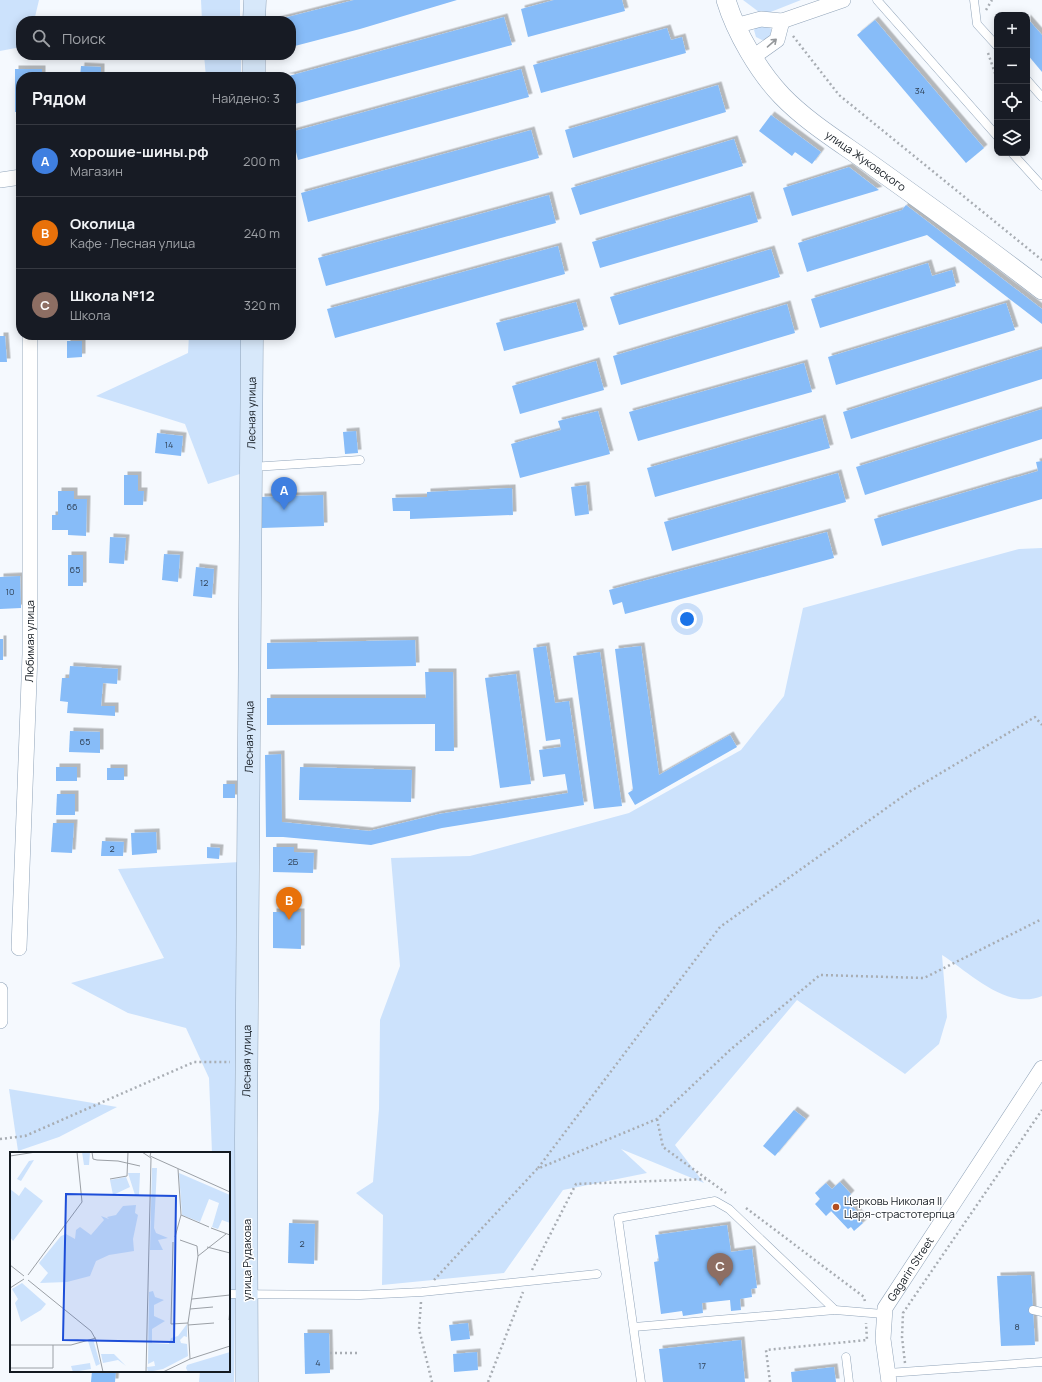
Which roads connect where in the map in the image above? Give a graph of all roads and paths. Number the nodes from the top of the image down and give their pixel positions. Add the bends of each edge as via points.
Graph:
1 (255, 0) edge
2 (726, 0) edge
3 (843, 0) edge
4 (877, 0) edge
5 (974, 0) edge
6 (254, 16) edge
7 (782, 21) junction
8 (735, 26) junction
9 (994, 43) edge
10 (753, 58) junction
11 (254, 60) edge
12 (254, 72) edge
13 (1030, 83) edge
14 (1042, 97) edge
15 (994, 133) edge
16 (1015, 156) edge
17 (16, 178) edge
18 (0, 180) edge
19 (1042, 186) edge
20 (1042, 260) edge
21 (1042, 290) edge
22 (30, 340) edge
23 (252, 340) edge
24 (360, 460) dead end
25 (251, 467) junction
26 (1042, 725) edge
27 (1042, 919) edge
28 (19, 948) dead end
29 (0, 990) edge
30 (0, 1020) edge
31 (247, 1063) junction
32 (1042, 1068) edge
33 (1042, 1110) edge
34 (657, 1119) junction
35 (0, 1139) edge
36 (246, 1139) joint
37 (537, 1169) junction
38 (706, 1179) junction
39 (732, 1198) dead end
40 (744, 1207) dead end
41 (598, 1274) dead end
42 (527, 1281) junction
43 (422, 1292) junction
44 (238, 1294) edge
45 (864, 1297) dead end
46 (834, 1310) junction
47 (1033, 1310) dead end
48 (1042, 1312) edge
49 (883, 1314) junction
50 (634, 1327) junction
51 (867, 1340) dead end
52 (330, 1353) dead end
53 (359, 1353) dead end
54 (846, 1357) dead end
55 (1042, 1362) edge
56 (906, 1372) junction
57 (888, 1378) edge
58 (247, 1382) edge
59 (432, 1382) edge
60 (488, 1382) edge
61 (641, 1382) edge
62 (770, 1382) edge
63 (849, 1382) edge

1 - 6 main road
2 - 8 street, улица Жуковского
3 - 7 street
4 - 15 lane
5 - 9 lane via 977,24
7 - 8 street via 761,19
10 -> 7 street via 777,40
7 - 20 path via 839,95
8 - 10 street, улица Жуковского
10 - 21 street, улица Жуковского via 782,96 799,111 979,241
11 - 12 main road
13 - 14 lane
16 - 19 lane
17 - 18 street
22 - 28 street, Любимая улица via 30,654
23 - 25 main road, Лесная улица
24 - 25 lane
25 - 31 main road, Лесная улица
26 - 37 path via 1035,718 909,792 720,927
27 - 34 path via 924,978 820,976 730,1050
29 - 30 street
31 - 35 path via 194,1062 25,1136
31 - 36 main road, Лесная улица
32 - 49 street, Gagarin Street
33 - 56 path via 903,1313 902,1337
34 - 37 path
34 - 38 path via 663,1147
36 - 44 main road, улица Рудакова
37 - 43 path
38 - 39 path
38 - 42 path via 576,1184
40 - 45 path
41 - 42 lane
42 - 43 lane
42 - 60 path
43 - 44 lane via 360,1295
43 - 59 path via 419,1329
44 - 58 main road, улица Рудакова
46 - 49 lane
46 - 50 lane
46 - 50 lane via 729,1209 715,1201 618,1218
47 - 48 lane
49 - 57 street, Gagarin Street
50 - 61 lane
51 - 62 path via 766,1350
52 - 53 path
54 - 63 lane
55 - 56 lane
56 - 57 lane

